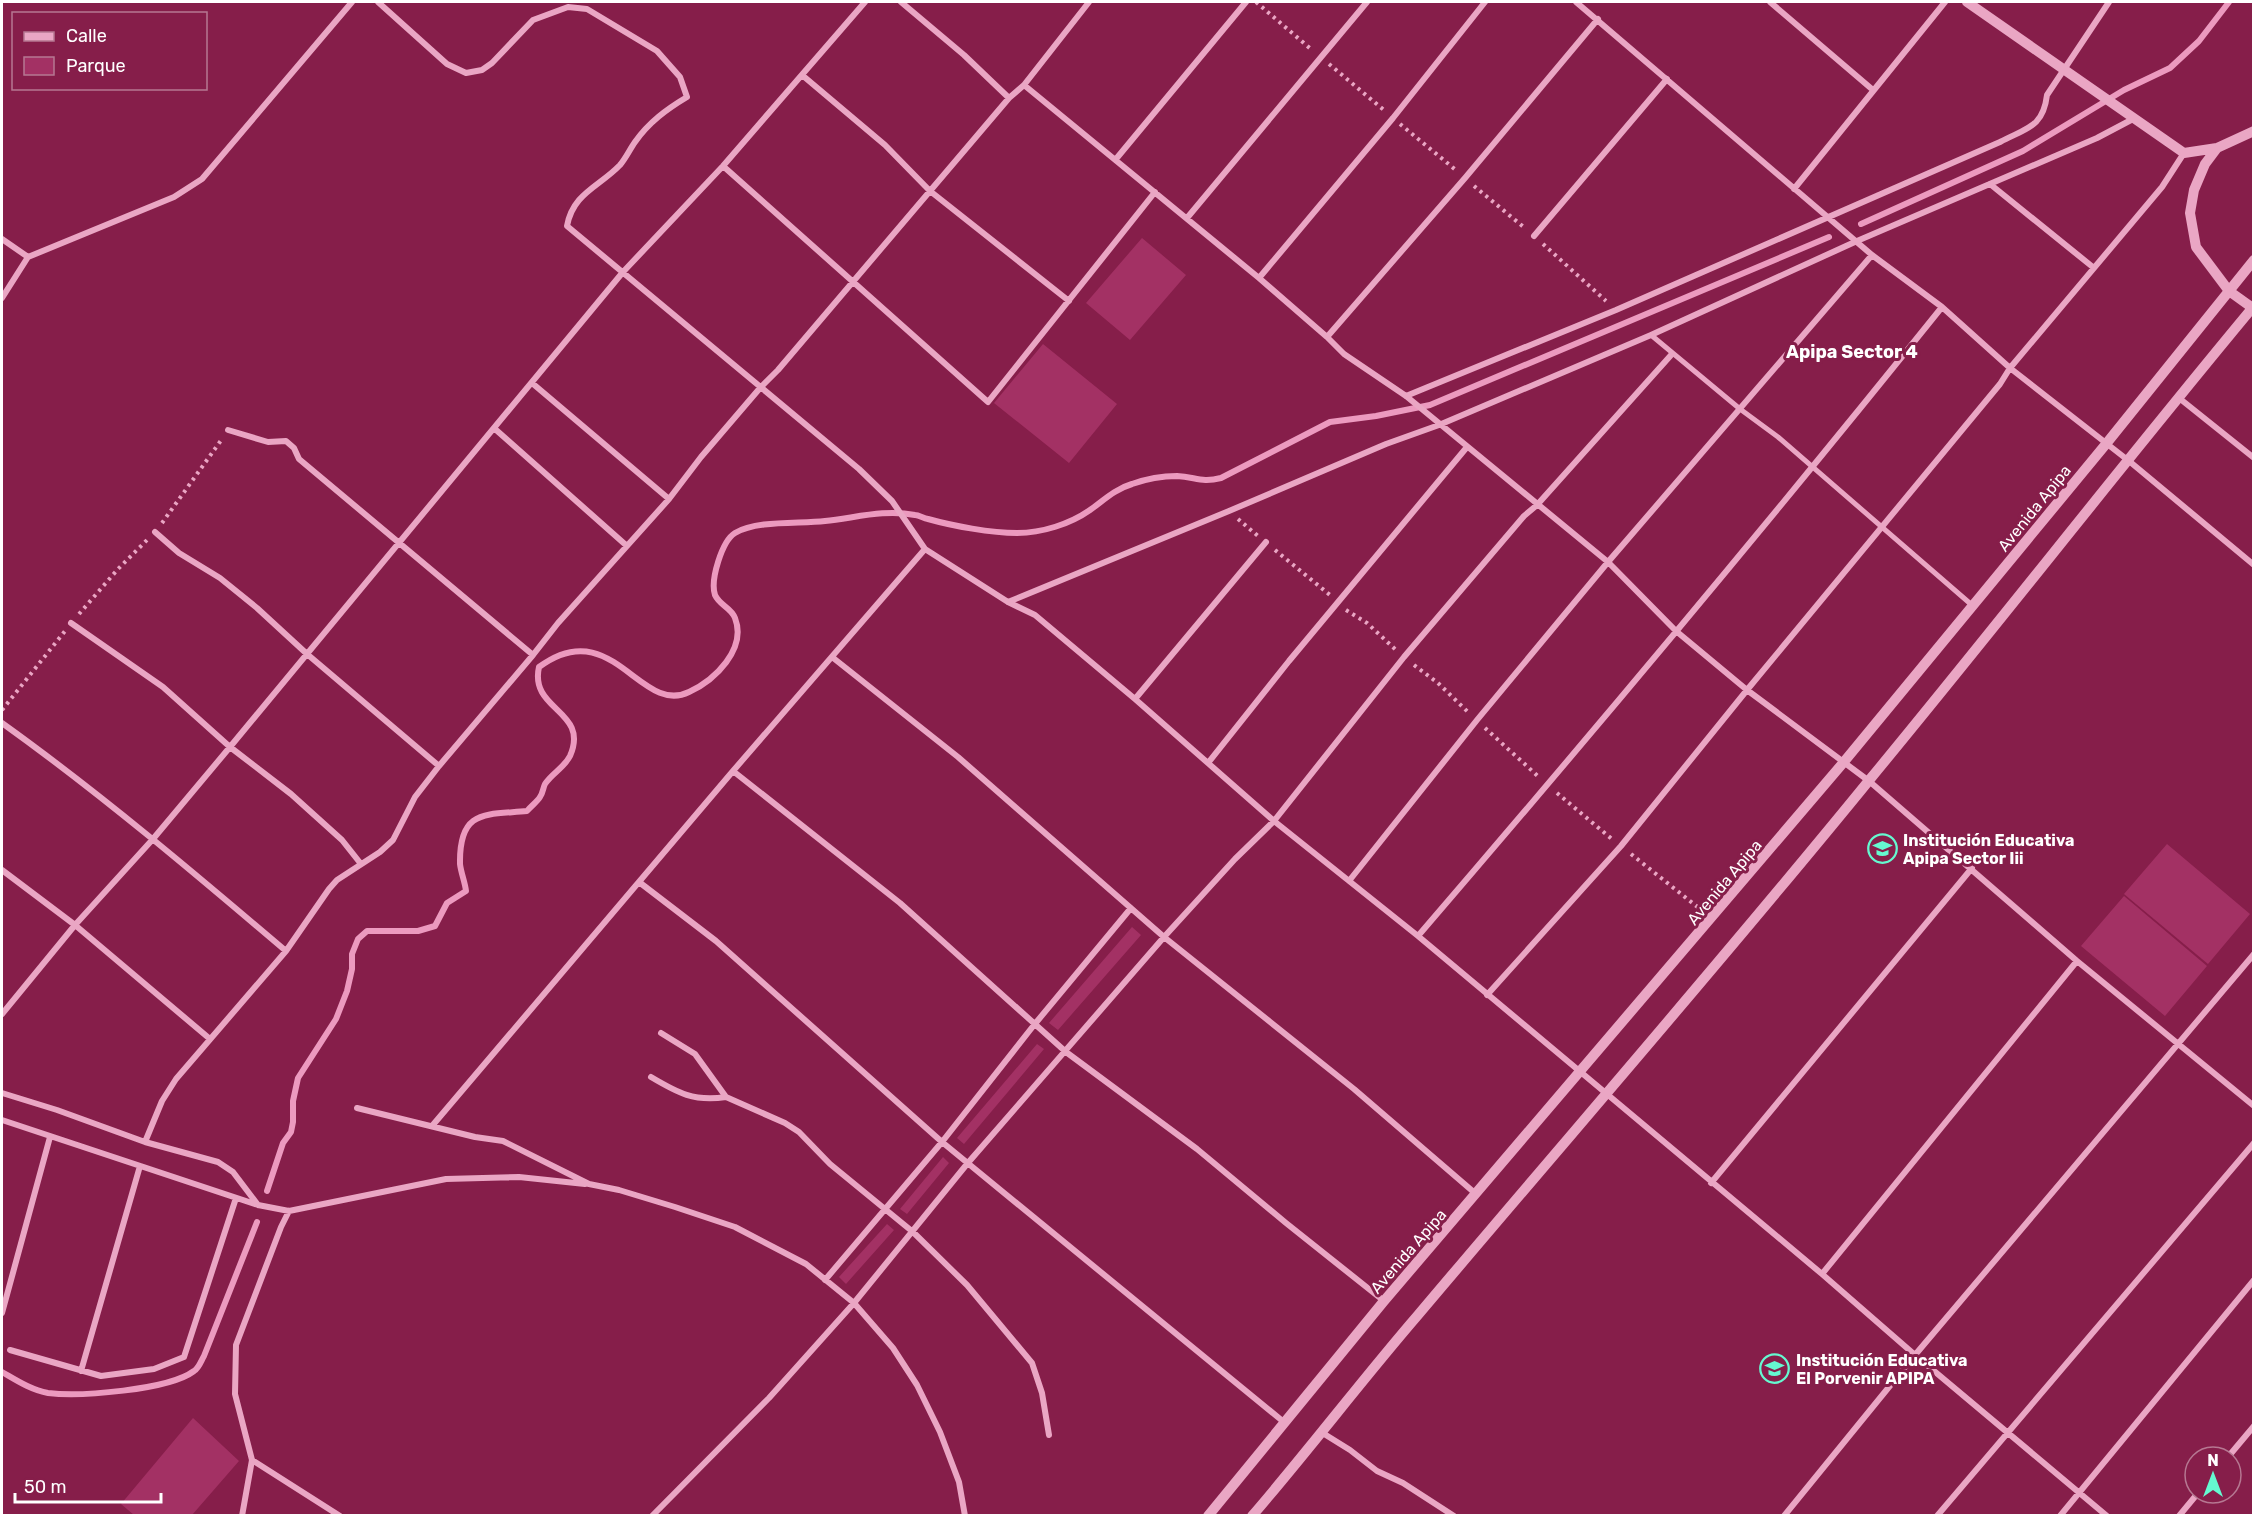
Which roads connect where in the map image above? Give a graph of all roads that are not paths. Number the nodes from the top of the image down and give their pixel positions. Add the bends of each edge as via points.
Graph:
1 (352, 2) edge
2 (378, 2) edge
3 (865, 2) edge
4 (901, 2) edge
5 (1089, 2) edge
6 (1246, 2) edge
7 (1367, 2) edge
8 (1485, 2) edge
9 (1576, 2) edge
10 (1770, 2) edge
11 (1945, 2) edge
12 (1967, 2) edge
13 (2109, 2) edge
14 (1598, 19) junction
15 (2065, 69) junction
16 (802, 75) junction
17 (1667, 80) junction
18 (1024, 85) junction
19 (1873, 90) junction
20 (1009, 98) junction
21 (2133, 119) junction
22 (2253, 131) edge
23 (2217, 148) junction
24 (2184, 153) junction
25 (1116, 159) junction
26 (723, 166) junction
27 (1990, 184) junction
28 (1794, 189) junction
29 (930, 191) junction
30 (1155, 192) junction
31 (1828, 216) junction
32 (1187, 218) junction
33 (1534, 236) road end
34 (2, 239) edge
35 (1857, 241) junction
36 (1872, 255) junction
37 (28, 257) junction
38 (2253, 260) edge
39 (2094, 268) junction
40 (623, 272) junction
41 (1259, 278) junction
42 (852, 282) junction
43 (2229, 291) junction
44 (2, 297) edge
45 (1069, 301) junction
46 (1942, 307) junction
47 (2253, 308) edge
48 (1651, 335) junction
49 (1327, 337) junction
50 (1672, 354) junction
51 (2010, 368) junction
52 (532, 383) junction
53 (760, 388) junction
54 (1406, 396) junction
55 (2178, 398) junction
56 (1740, 409) junction
57 (1439, 425) junction
58 (495, 429) junction
59 (228, 430) road end
60 (2106, 444) junction
61 (1467, 447) junction
62 (2253, 458) edge
63 (2129, 461) junction
64 (1812, 468) junction
65 (669, 499) junction
66 (1537, 505) junction
67 (1882, 528) junction
68 (155, 532) road end
69 (400, 542) junction
70 (1266, 542) dead end
71 (627, 546) junction
72 (926, 549) junction
73 (1608, 562) junction
74 (2253, 565) edge
75 (1008, 602) junction
76 (1973, 606) junction
77 (71, 623) road end
78 (1677, 631) junction
79 (307, 654) junction
80 (533, 655) junction
81 (832, 657) junction
82 (1747, 690) junction
83 (1135, 699) junction
84 (2, 723) edge
85 (230, 747) junction
86 (1208, 763) junction
87 (1843, 763) junction
88 (439, 766) junction
89 (733, 771) junction
90 (1869, 781) junction
91 (1274, 821) junction
92 (153, 839) junction
93 (361, 864) junction
94 (1972, 868) junction
95 (2, 870) edge
96 (639, 882) junction
97 (1349, 882) junction
98 (1131, 908) junction
99 (75, 926) junction
100 (1418, 936) junction
101 (1164, 938) junction
102 (286, 951) junction
103 (2253, 954) edge
104 (2077, 961) junction
105 (1487, 995) junction
106 (2, 1014) edge
107 (1034, 1025) junction
108 (661, 1033) dead end
109 (210, 1039) junction
110 (2179, 1043) junction
111 (1066, 1052) junction
112 (1580, 1072) junction
113 (651, 1077) dead end
114 (2, 1093) edge
115 (1607, 1094) junction
116 (726, 1097) junction
117 (2253, 1106) edge
118 (357, 1108) dead end
119 (2, 1120) edge
120 (432, 1126) junction
121 (50, 1137) junction
122 (145, 1142) junction
123 (942, 1142) junction
124 (2253, 1143) edge
125 (967, 1164) junction
126 (140, 1166) junction
127 (1712, 1183) junction
128 (589, 1184) junction
129 (1476, 1194) junction
130 (236, 1198) junction
131 (258, 1205) junction
132 (885, 1209) junction
133 (289, 1212) junction
134 (913, 1232) junction
135 (1822, 1274) junction
136 (825, 1280) junction
137 (2253, 1280) edge
138 (1384, 1301) junction
139 (854, 1303) junction
140 (2, 1313) edge
141 (10, 1350) dead end
142 (1915, 1355) junction
143 (81, 1371) junction
144 (1286, 1423) junction
145 (2253, 1426) edge
146 (2007, 1431) junction
147 (1321, 1432) junction
148 (1048, 1435) dead end
149 (2238, 1445) edge
150 (252, 1460) junction
151 (2079, 1492) junction
152 (242, 1515) edge
153 (340, 1515) edge
154 (652, 1515) edge
155 (965, 1515) edge
156 (1208, 1515) edge
157 (1252, 1515) edge
158 (1454, 1515) edge
159 (1784, 1515) edge
160 (1937, 1515) edge
161 (2060, 1515) edge
162 (2107, 1515) edge

1 - 37 street via 202,179 174,197
2 - 40 street via 447,64 466,73 492,63 533,20 568,7 587,9 657,51 670,64 687,97 647,127 621,164 576,201 570,212 567,226
3 - 16 street
4 - 20 street
5 - 18 street
6 - 25 street
7 - 32 street
8 - 41 street
9 - 14 street
10 - 19 street
11 - 19 street
12 - 15 street
13 - 15 street
14 - 17 street
14 - 49 street
15 - 21 street
15 - 31 street via 2047,95 2045,111 2038,122
16 - 26 street
16 - 29 street via 885,145
17 - 28 street
17 - 33 street
18 - 20 street
18 - 25 street
19 - 28 street
20 - 29 street
21 - 24 street
21 - 27 street
22 - 23 street
23 - 24 street
23 - 43 street via 2194,190 2190,213 2196,247
24 - 39 street via 2162,187
25 - 30 street
26 - 40 street
26 - 42 street
27 - 35 street
27 - 39 street
28 - 31 street
29 - 42 street
29 - 45 street
30 - 32 street
30 - 45 street
31 - 35 street
31 - 54 street via 1616,310
32 - 41 street
34 - 37 street
35 - 36 street
35 - 48 street
36 - 46 street
36 - 56 street
37 - 44 street
38 - 43 street, Avenida Apipa
39 - 51 street
40 - 52 street
40 - 53 street
41 - 49 street
42 - 45 street via 988,402
42 - 53 street
43 - 47 street
43 - 60 street, Avenida Apipa
46 - 51 street
46 - 64 street
47 - 55 street
48 - 50 street
48 - 57 street
49 - 54 street via 1344,354
50 - 56 street
50 - 66 street
51 - 60 street
51 - 67 street
52 - 58 street
52 - 65 street
53 - 65 street
53 - 72 street via 892,501
54 - 57 street
55 - 62 street
55 - 63 street
56 - 64 street
56 - 73 street
57 - 61 street
57 - 75 street
58 - 69 street
58 - 71 street
59 - 69 street via 268,442 286,441 299,459
60 - 63 street
60 - 76 street, Avenida Apipa
61 - 66 street
61 - 86 street
63 - 74 street
63 - 90 street
64 - 67 street
64 - 78 street
65 - 71 street
66 - 73 street
66 - 91 street via 1404,657
67 - 76 street
67 - 82 street
68 - 79 street via 179,553 220,578
69 - 79 street
69 - 80 street
70 - 83 street
71 - 80 street
72 - 75 street
72 - 81 street
73 - 78 street
73 - 97 street
75 - 83 street via 1035,615
76 - 87 street, Avenida Apipa
77 - 85 street via 163,687
78 - 82 street
78 - 100 street
79 - 85 street
79 - 88 street
80 - 88 street
81 - 89 street
81 - 98 street via 958,757
82 - 87 street
82 - 105 street via 1621,846
83 - 86 street
84 - 92 street
85 - 92 street
85 - 93 street via 291,794 342,840
86 - 91 street
87 - 90 street
87 - 112 street, Avenida Apipa
88 - 93 street via 415,797 393,840
89 - 96 street
89 - 107 street via 900,903
90 - 94 street
90 - 115 street
91 - 97 street
91 - 101 street
92 - 99 street
92 - 102 street
93 - 102 street via 329,889
94 - 104 street
94 - 127 street
95 - 99 street
96 - 120 street
96 - 123 street via 716,941
97 - 100 street
98 - 101 street
98 - 107 street
99 - 106 street
99 - 109 street
100 - 105 street
101 - 111 street
101 - 129 street via 1354,1089
102 - 109 street
103 - 110 street
104 - 110 street
104 - 135 street
105 - 112 street
107 - 111 street
107 - 123 street
108 - 116 street via 695,1054
109 - 122 street via 162,1101
110 - 117 street
110 - 142 street
111 - 125 street
111 - 138 street via 1197,1149
112 - 115 street
112 - 129 street, Avenida Apipa
113 - 116 street via 694,1098
114 - 122 street
115 - 127 street
115 - 147 street
116 - 132 street via 799,1132 830,1164
118 - 120 street
119 - 121 street
120 - 128 street via 503,1141
121 - 126 street
121 - 140 street
122 - 131 street via 218,1162 233,1172
123 - 125 street
123 - 132 street
124 - 146 street
125 - 134 street
125 - 144 street
126 - 130 street
126 - 143 street
127 - 135 street
128 - 133 street via 519,1177 446,1179
128 - 136 street via 735,1227 806,1264
129 - 138 street, Avenida Apipa
130 - 131 street
130 - 143 street via 184,1357 134,1373 101,1376
131 - 133 street
132 - 134 street
132 - 136 street
133 - 150 street via 236,1345 235,1394
134 - 139 street
134 - 148 street via 967,1285 1032,1363 1042,1393
135 - 142 street
136 - 139 street
137 - 151 street
138 - 144 street, Avenida Apipa
139 - 154 street via 769,1398
139 - 155 street via 893,1348 917,1385 955,1472
141 - 143 street
142 - 146 street
142 - 159 street
144 - 156 street, Avenida Apipa
145 - 149 street
146 - 151 street
146 - 160 street
147 - 157 street
147 - 158 street via 1377,1471
150 - 152 street
150 - 153 street
151 - 161 street
151 - 162 street

